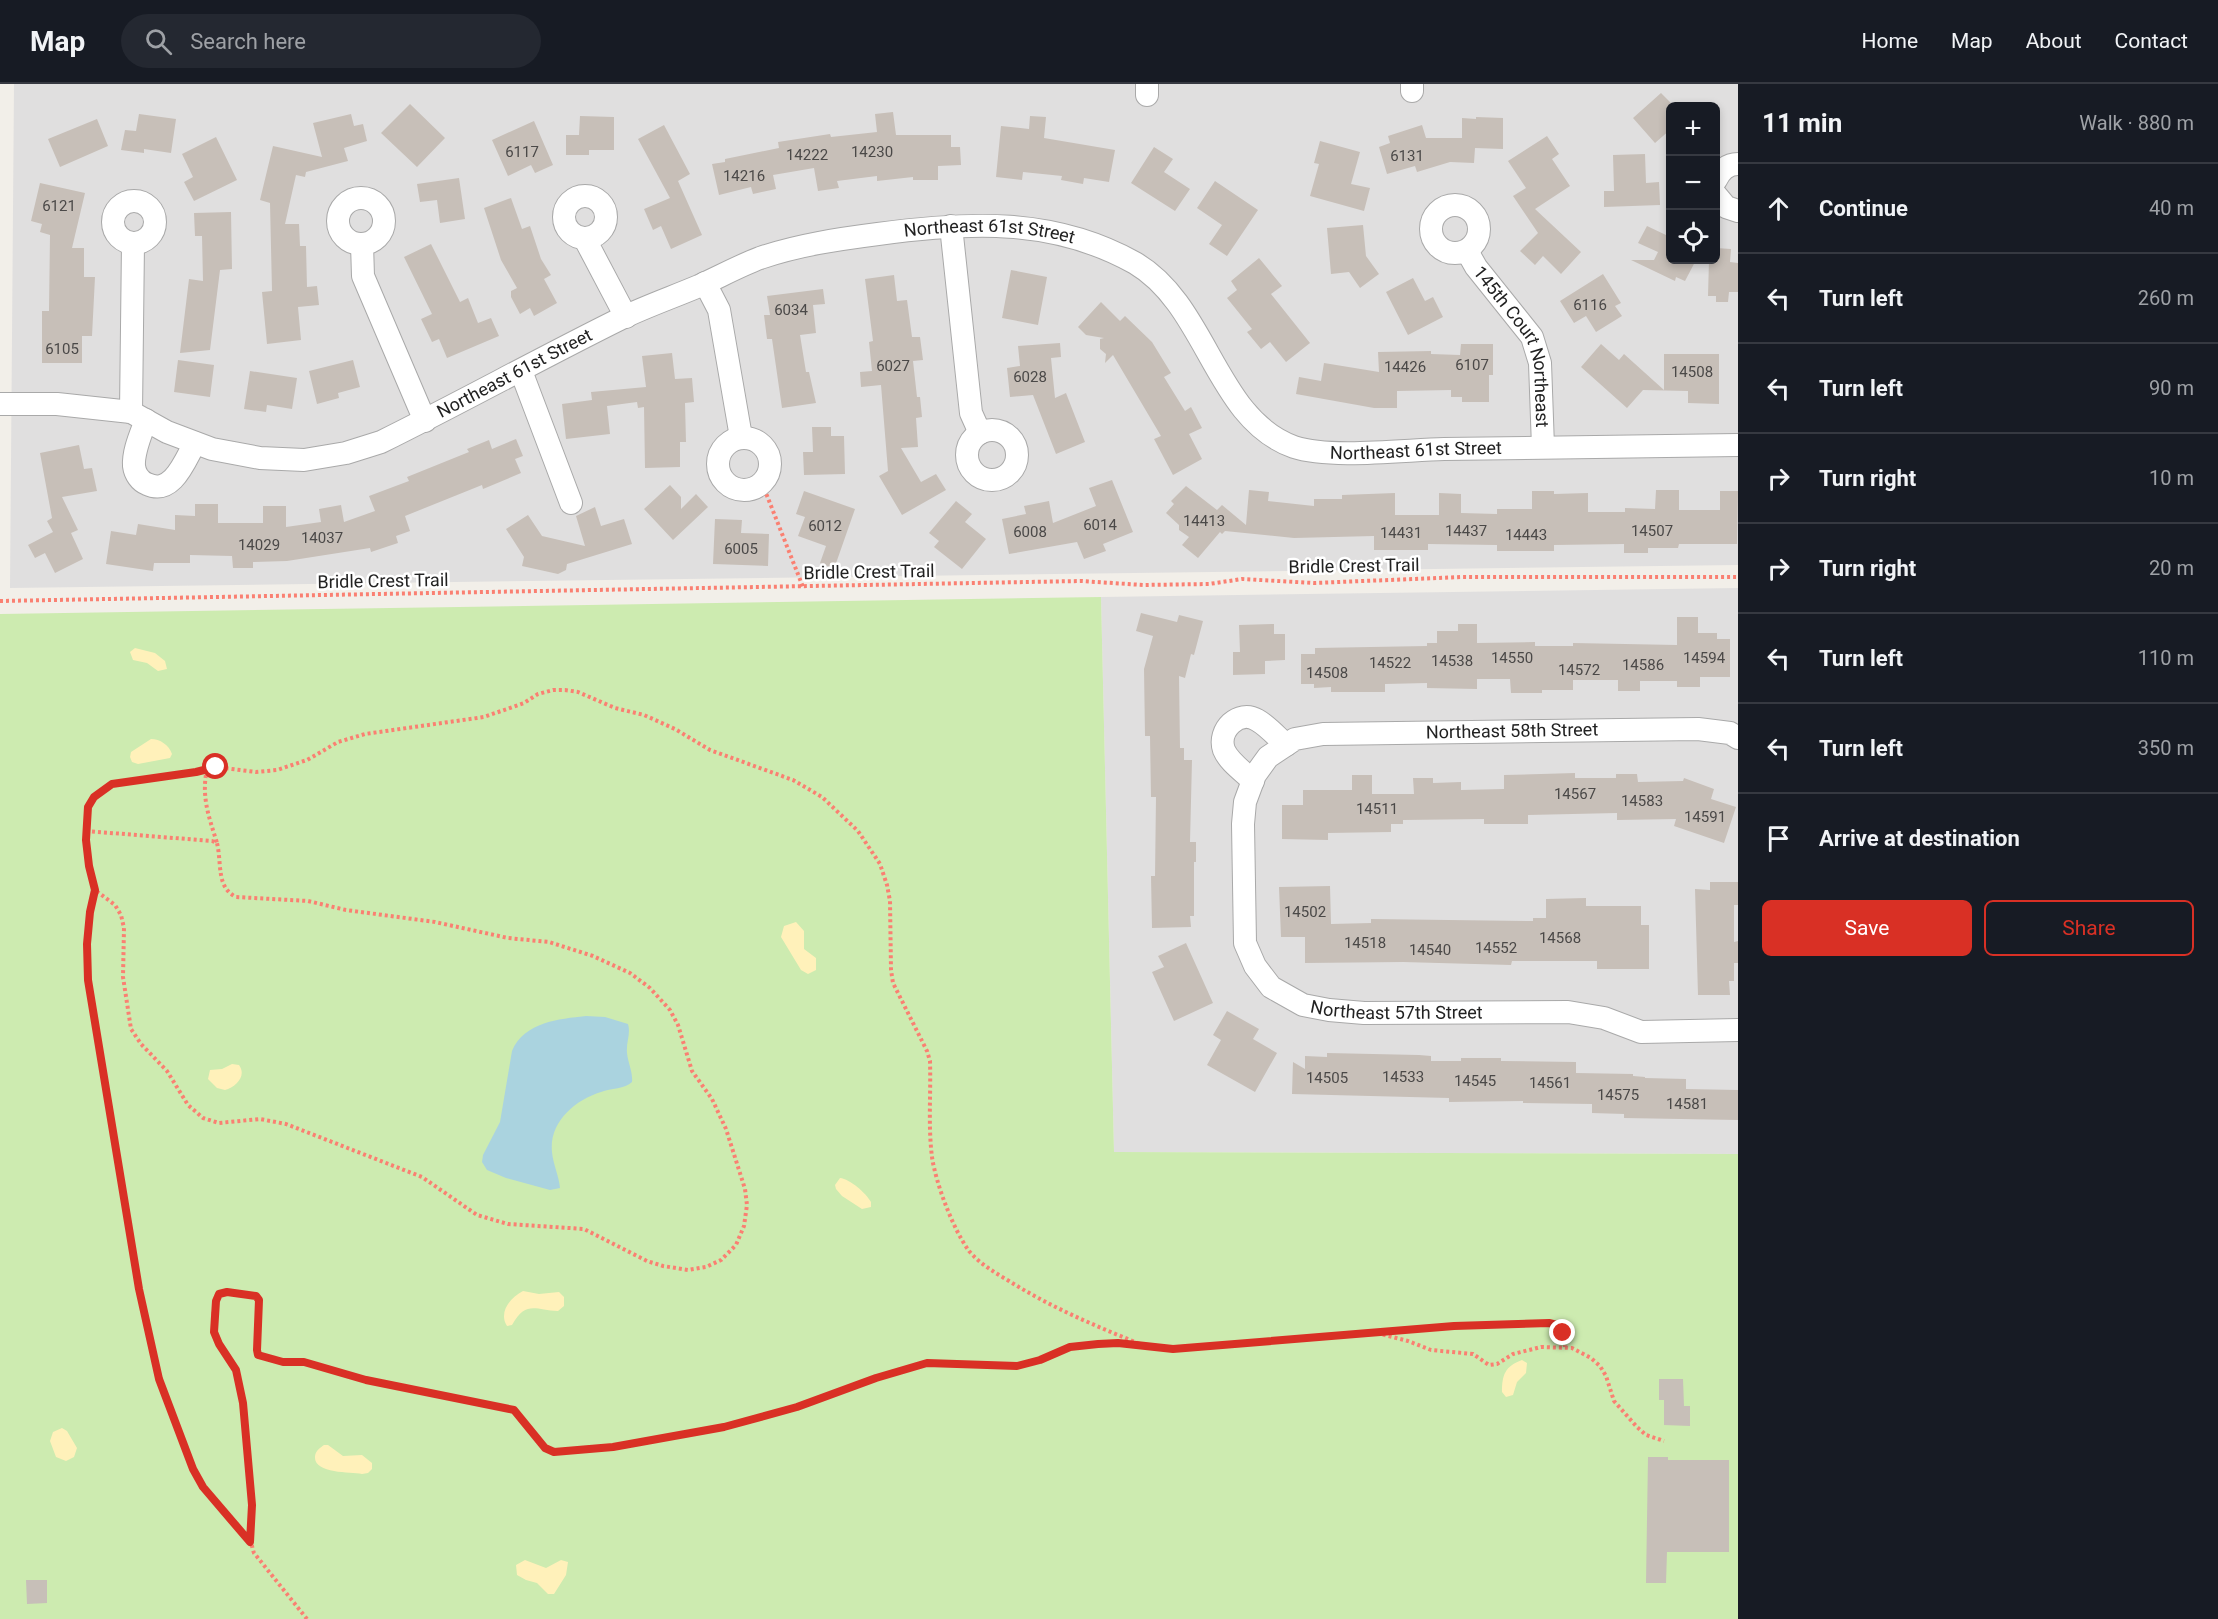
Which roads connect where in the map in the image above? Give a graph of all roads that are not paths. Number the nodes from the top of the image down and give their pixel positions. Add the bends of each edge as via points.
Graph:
1 (1738, 164) edge
2 (1720, 172) edge
3 (1720, 200) edge
4 (1738, 211) edge
5 (951, 226) junction
6 (587, 238) dead end
7 (133, 243) dead end
8 (362, 244) dead end
9 (1467, 250) dead end
10 (705, 283) junction
11 (626, 316) junction
12 (521, 371) junction
13 (0, 404) edge
14 (138, 416) junction
15 (424, 421) junction
16 (980, 433) dead end
17 (741, 437) junction
18 (195, 443) junction
19 (1738, 445) edge
20 (1543, 447) junction
21 (572, 503) dead end
22 (1738, 738) edge
23 (1277, 751) junction
24 (1253, 781) junction
25 (1738, 1030) edge

1 - 2 street
3 - 4 street
5 - 10 street, Northeast 61st Street via 827,240 760,258
5 - 16 street via 971,413
5 - 20 street, Northeast 61st Street via 998,225 1038,230 1096,244 1138,265 1167,288 1245,413 1266,432 1296,448 1337,453
6 - 11 street
7 - 14 street
8 - 15 street via 363,276
9 - 20 street, 145th Court Northeast via 1532,337 1540,363
10 - 11 street, Northeast 61st Street
10 - 17 street via 719,310
11 - 12 street, Northeast 61st Street
12 - 15 street, Northeast 61st Street
12 - 21 street
13 - 14 street, Northeast 61st Street via 57,404
14 - 18 street, Northeast 61st Street
14 - 18 street via 134,463 138,477 149,485 162,486 174,479
15 - 18 street, Northeast 61st Street via 381,442 304,460 260,458
17 - 17 street via 757,441 768,453 770,469 762,483 746,490 736,489 718,470 720,452 726,444
19 - 20 street, Northeast 61st Street
22 - 23 street, Northeast 58th Street via 1730,733 1698,729 1358,733 1295,739
23 - 24 street, Northeast 57th Street
23 - 24 street via 1258,720 1238,719 1227,727 1224,751
24 - 25 street, Northeast 57th Street via 1245,802 1243,824 1245,943 1255,966 1271,987 1303,1005 1364,1013 1568,1012 1604,1018 1641,1032

